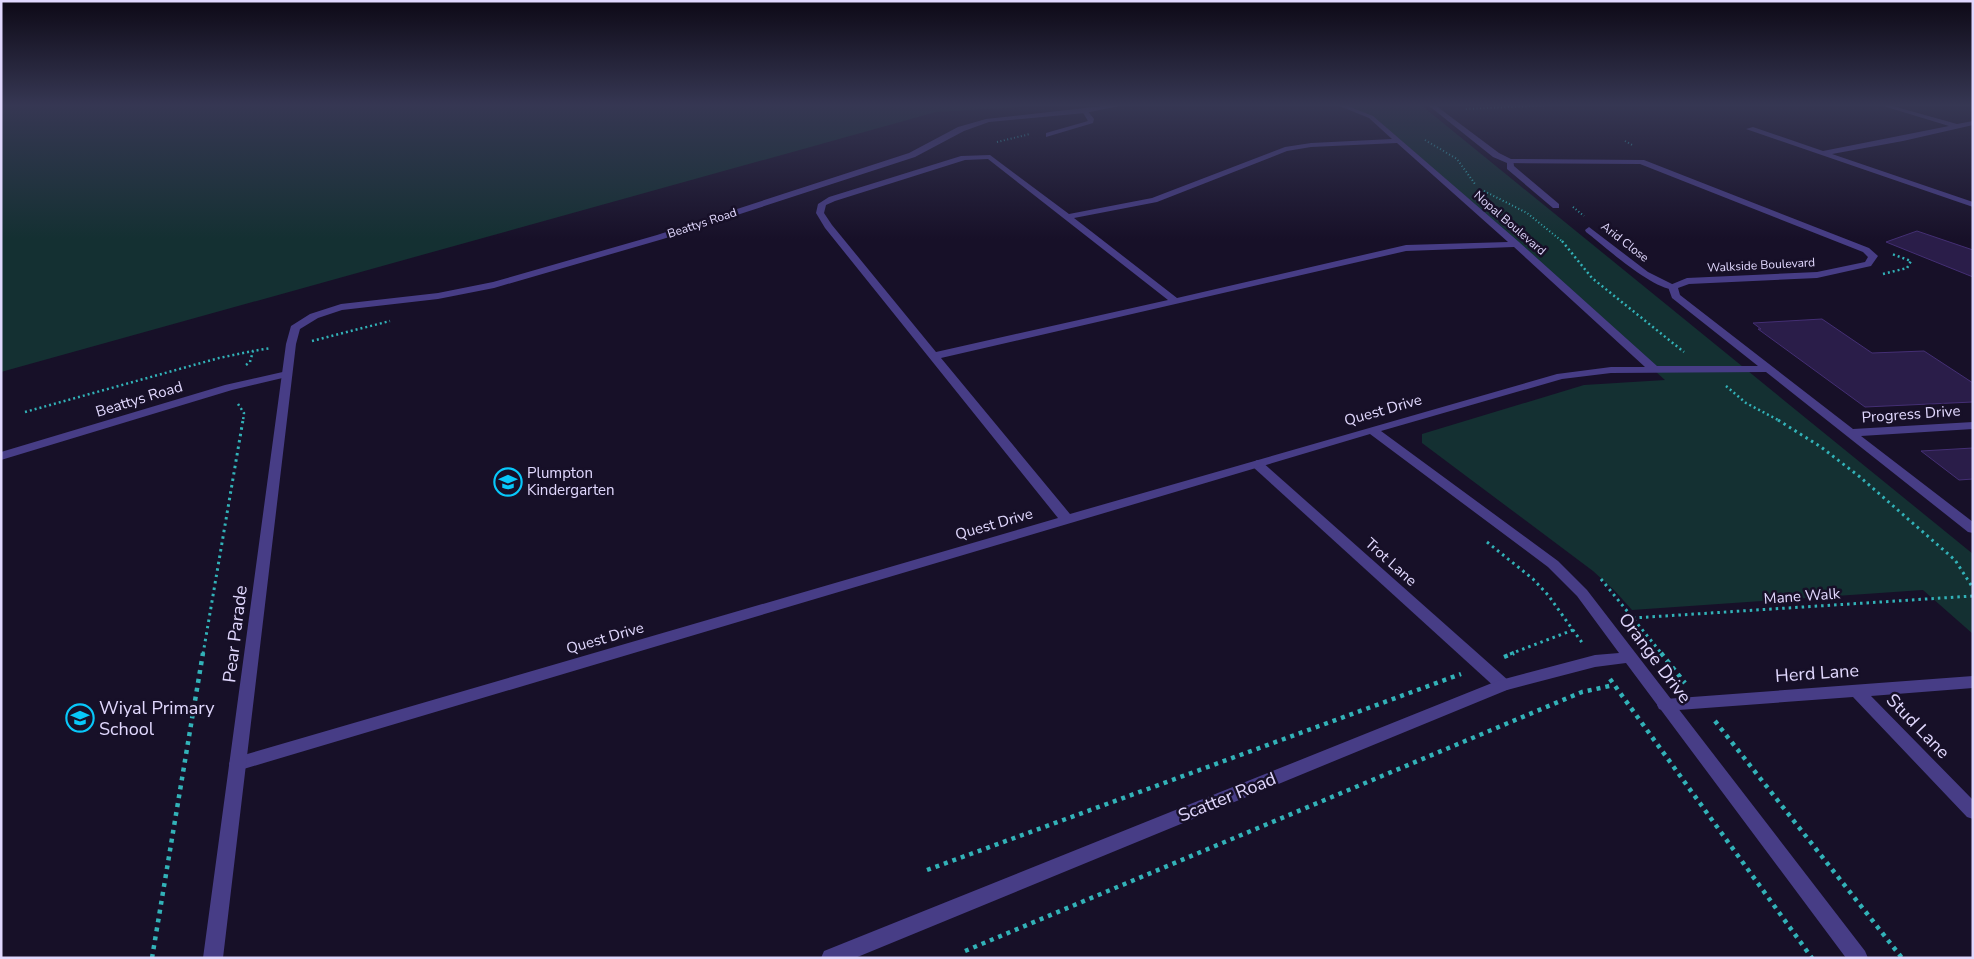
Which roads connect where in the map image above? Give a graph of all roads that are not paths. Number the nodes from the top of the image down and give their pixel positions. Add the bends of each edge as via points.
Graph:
1 (922, 150) edge
2 (1283, 150) edge
3 (1407, 150) edge
4 (1489, 150) edge
5 (1811, 150) edge
6 (1846, 150) edge
7 (1824, 154) junction
8 (1510, 161) junction
9 (1973, 204) edge
10 (1556, 206) dead end
11 (1069, 217) junction
12 (1589, 230) dead end
13 (1516, 244) junction
14 (1673, 287) junction
15 (1174, 300) junction
16 (290, 344) joint
17 (935, 356) junction
18 (1768, 369) junction
19 (1656, 371) junction
20 (287, 374) junction
21 (1973, 425) edge
22 (1372, 430) junction
23 (1850, 433) junction
24 (1, 456) edge
25 (1257, 464) junction
26 (1067, 520) junction
27 (1973, 529) edge
28 (1629, 657) junction
29 (1973, 682) edge
30 (1503, 685) junction
31 (1856, 690) junction
32 (1665, 705) junction
33 (237, 764) junction
34 (1973, 812) edge
35 (213, 958) edge
36 (831, 958) edge
37 (1858, 958) edge

1 - 16 street, Beattys Road via 660,237 494,285 438,296 341,307 314,316 295,328
2 - 11 street via 1154,200
3 - 13 street, Nopal Boulevard
4 - 8 street, Walkside Boulevard
5 - 7 street
6 - 7 street
7 - 9 street
8 - 10 street via 1510,167
8 - 14 street, Walkside Boulevard via 1640,162 1866,250 1873,256 1868,264 1817,276 1687,281
11 - 15 street
11 - 17 street via 1002,164 980,156 832,198 822,204 820,213 828,226
12 - 14 street, Arid Close via 1645,274
13 - 15 street via 1406,248
13 - 19 street, Nopal Boulevard
14 - 18 street via 1675,296
15 - 17 street
16 - 20 street, Pear Parade
17 - 26 street
18 - 19 street, Quest Drive
18 - 23 street
19 - 22 street, Quest Drive via 1610,370 1562,376
20 - 24 street, Beattys Road via 229,387
20 - 33 street, Pear Parade
21 - 23 street, Progress Drive
22 - 25 street, Quest Drive
22 - 28 street, Orange Drive via 1553,564 1582,593
23 - 27 street
25 - 26 street, Quest Drive
25 - 30 street, Trot Lane
26 - 33 street, Quest Drive
28 - 30 street, Scatter Road via 1595,661
28 - 32 street, Orange Drive
29 - 31 street, Herd Lane
30 - 36 street, Scatter Road
31 - 32 street, Herd Lane
31 - 34 street, Stud Lane
32 - 37 street, Orange Drive
33 - 35 street, Pear Parade

